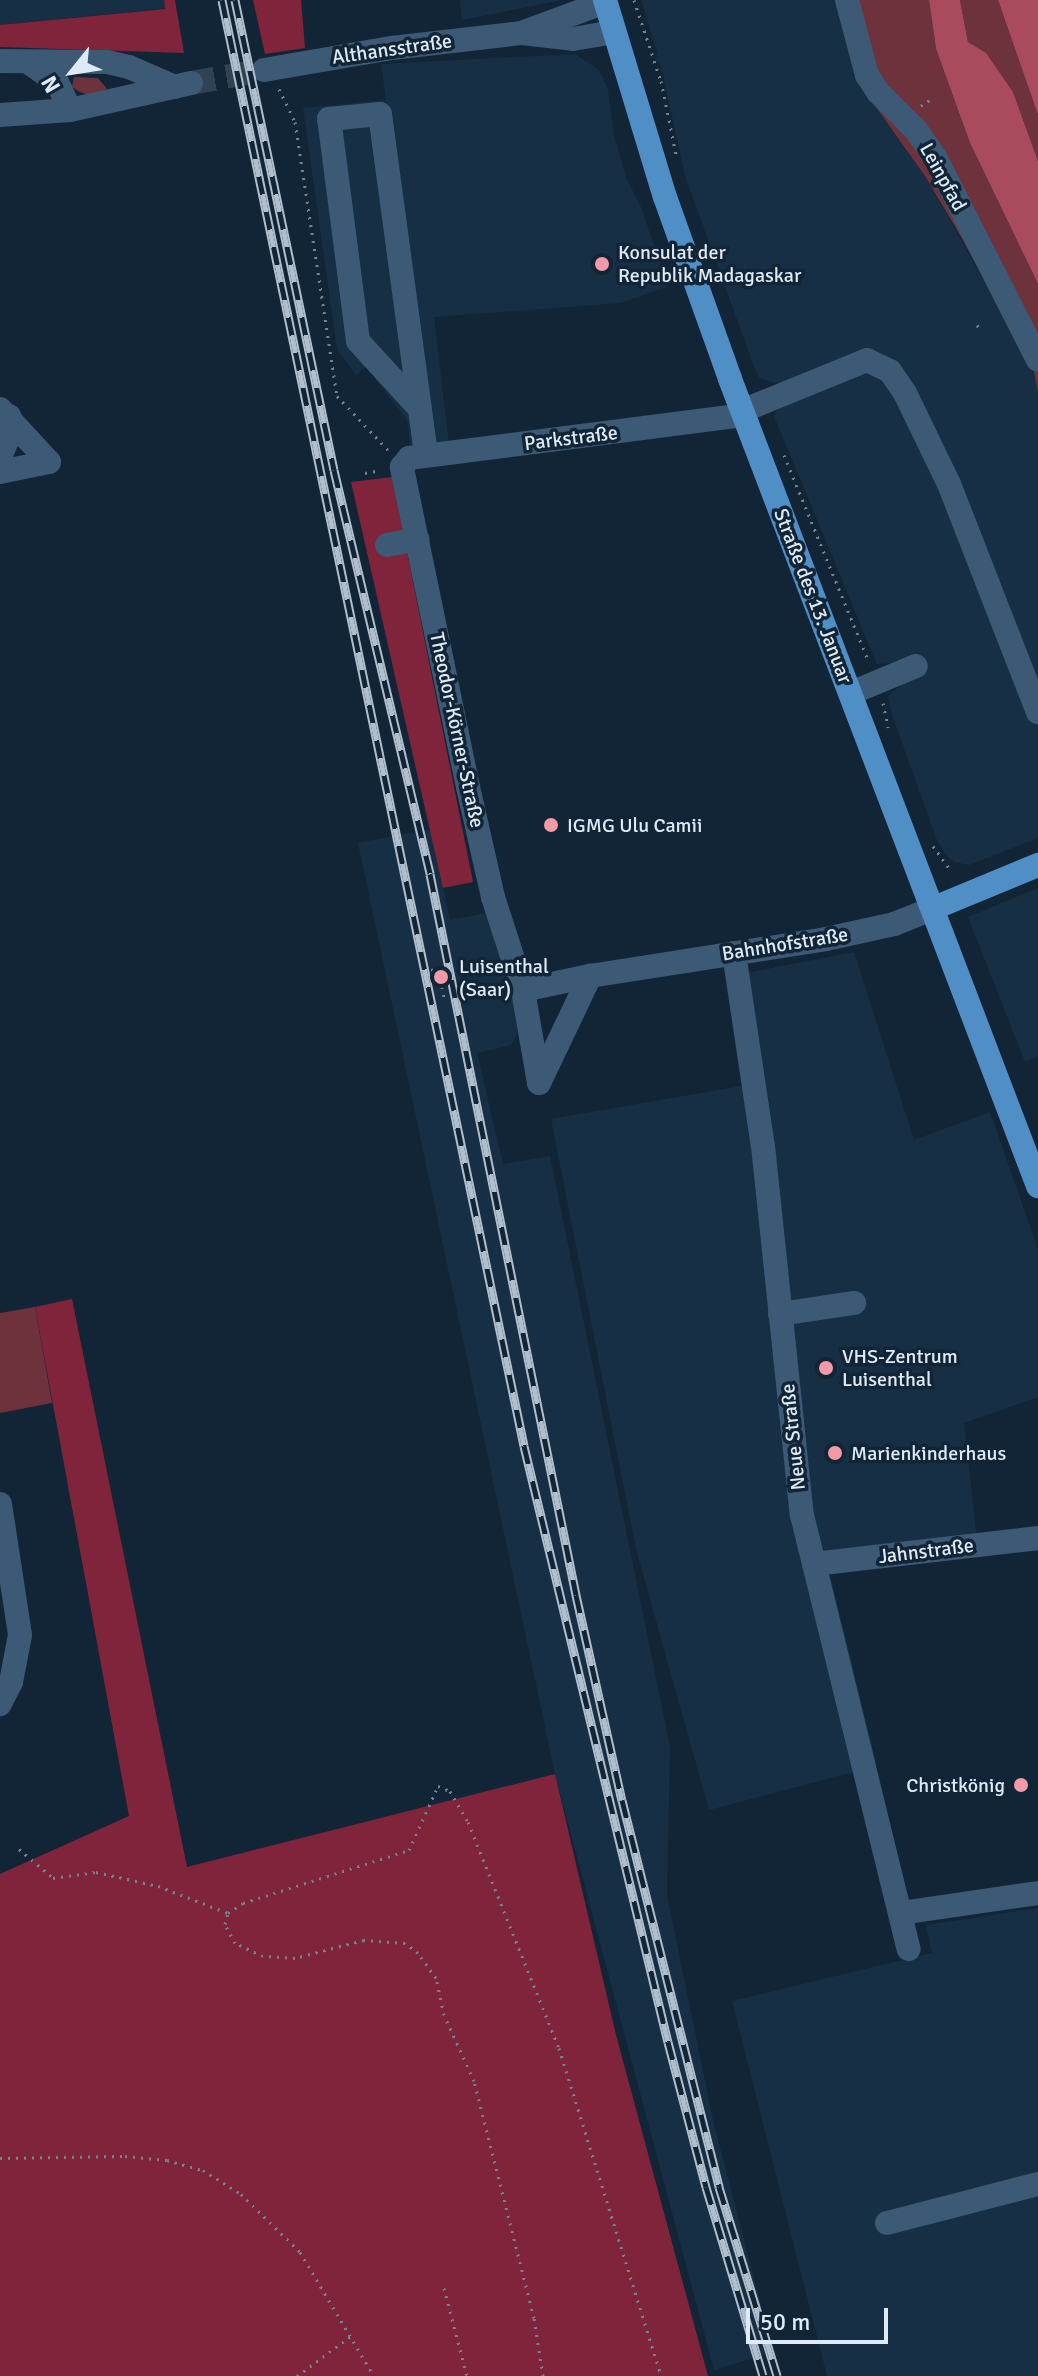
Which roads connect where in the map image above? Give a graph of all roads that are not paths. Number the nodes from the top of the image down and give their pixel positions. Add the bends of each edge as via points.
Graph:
1 (847, 0) edge
2 (605, 1) edge
3 (614, 32) junction
4 (522, 33) junction
5 (0, 61) edge
6 (28, 62) junction
7 (268, 68) tunnel mouth
8 (70, 110) junction
9 (0, 115) edge
10 (1038, 360) edge
11 (420, 409) junction
12 (4, 413) edge
13 (743, 413) junction
14 (426, 455) junction
15 (0, 457) edge
16 (402, 467) joint
17 (0, 472) edge
18 (417, 539) junction
19 (387, 545) dead end
20 (916, 666) dead end
21 (851, 693) junction
22 (1038, 712) edge
23 (1038, 865) edge
24 (934, 908) junction
25 (734, 953) junction
26 (590, 976) junction
27 (523, 990) junction
28 (1038, 1186) edge
29 (854, 1303) dead end
30 (780, 1314) junction
31 (0, 1504) edge
32 (1038, 1538) edge
33 (814, 1564) junction
34 (0, 1704) edge
35 (1038, 1893) edge
36 (901, 1913) junction
37 (909, 1949) dead end
38 (1038, 2184) edge
39 (887, 2223) dead end

1 - 10 street, Leinpfad via 867,75 936,159
2 - 3 main road, Straße des 13. Januar
2 - 4 street, Althansstraße
3 - 4 street, Althansstraße via 573,39
3 - 13 main road, Straße des 13. Januar via 665,197
4 - 7 street, Althansstraße
5 - 6 street
6 - 8 street via 57,82
6 - 8 street via 107,62 183,85
8 - 9 street
11 - 11 street via 380,114 329,119 358,341
11 - 14 street
12 - 15 street via 10,434
12 - 17 street via 49,462
13 - 14 street, Parkstraße
13 - 21 main road, Straße des 13. Januar
13 - 22 street, Parkstraße via 867,360 890,371 949,484
14 - 16 street, Parkstraße via 409,458
16 - 18 street, Theodor-Körner-Straße
18 - 19 street
18 - 27 street, Theodor-Körner-Straße via 493,897
20 - 21 street
21 - 24 main road, Straße des 13. Januar
23 - 24 main road, Bahnhofstraße
24 - 25 street, Bahnhofstraße via 884,926
24 - 28 main road, Straße des 13. Januar
25 - 26 street, Bahnhofstraße
25 - 30 street, Neue Straße via 754,1073
26 - 27 street, Bahnhofstraße
26 - 27 street, Theodor-Körner-Straße via 539,1083
29 - 30 street
30 - 33 street, Neue Straße via 797,1484
31 - 34 street via 20,1635 15,1670
32 - 33 street, Jahnstraße
33 - 36 street, Neue Straße
35 - 36 street
36 - 37 street, Neue Straße
38 - 39 street

